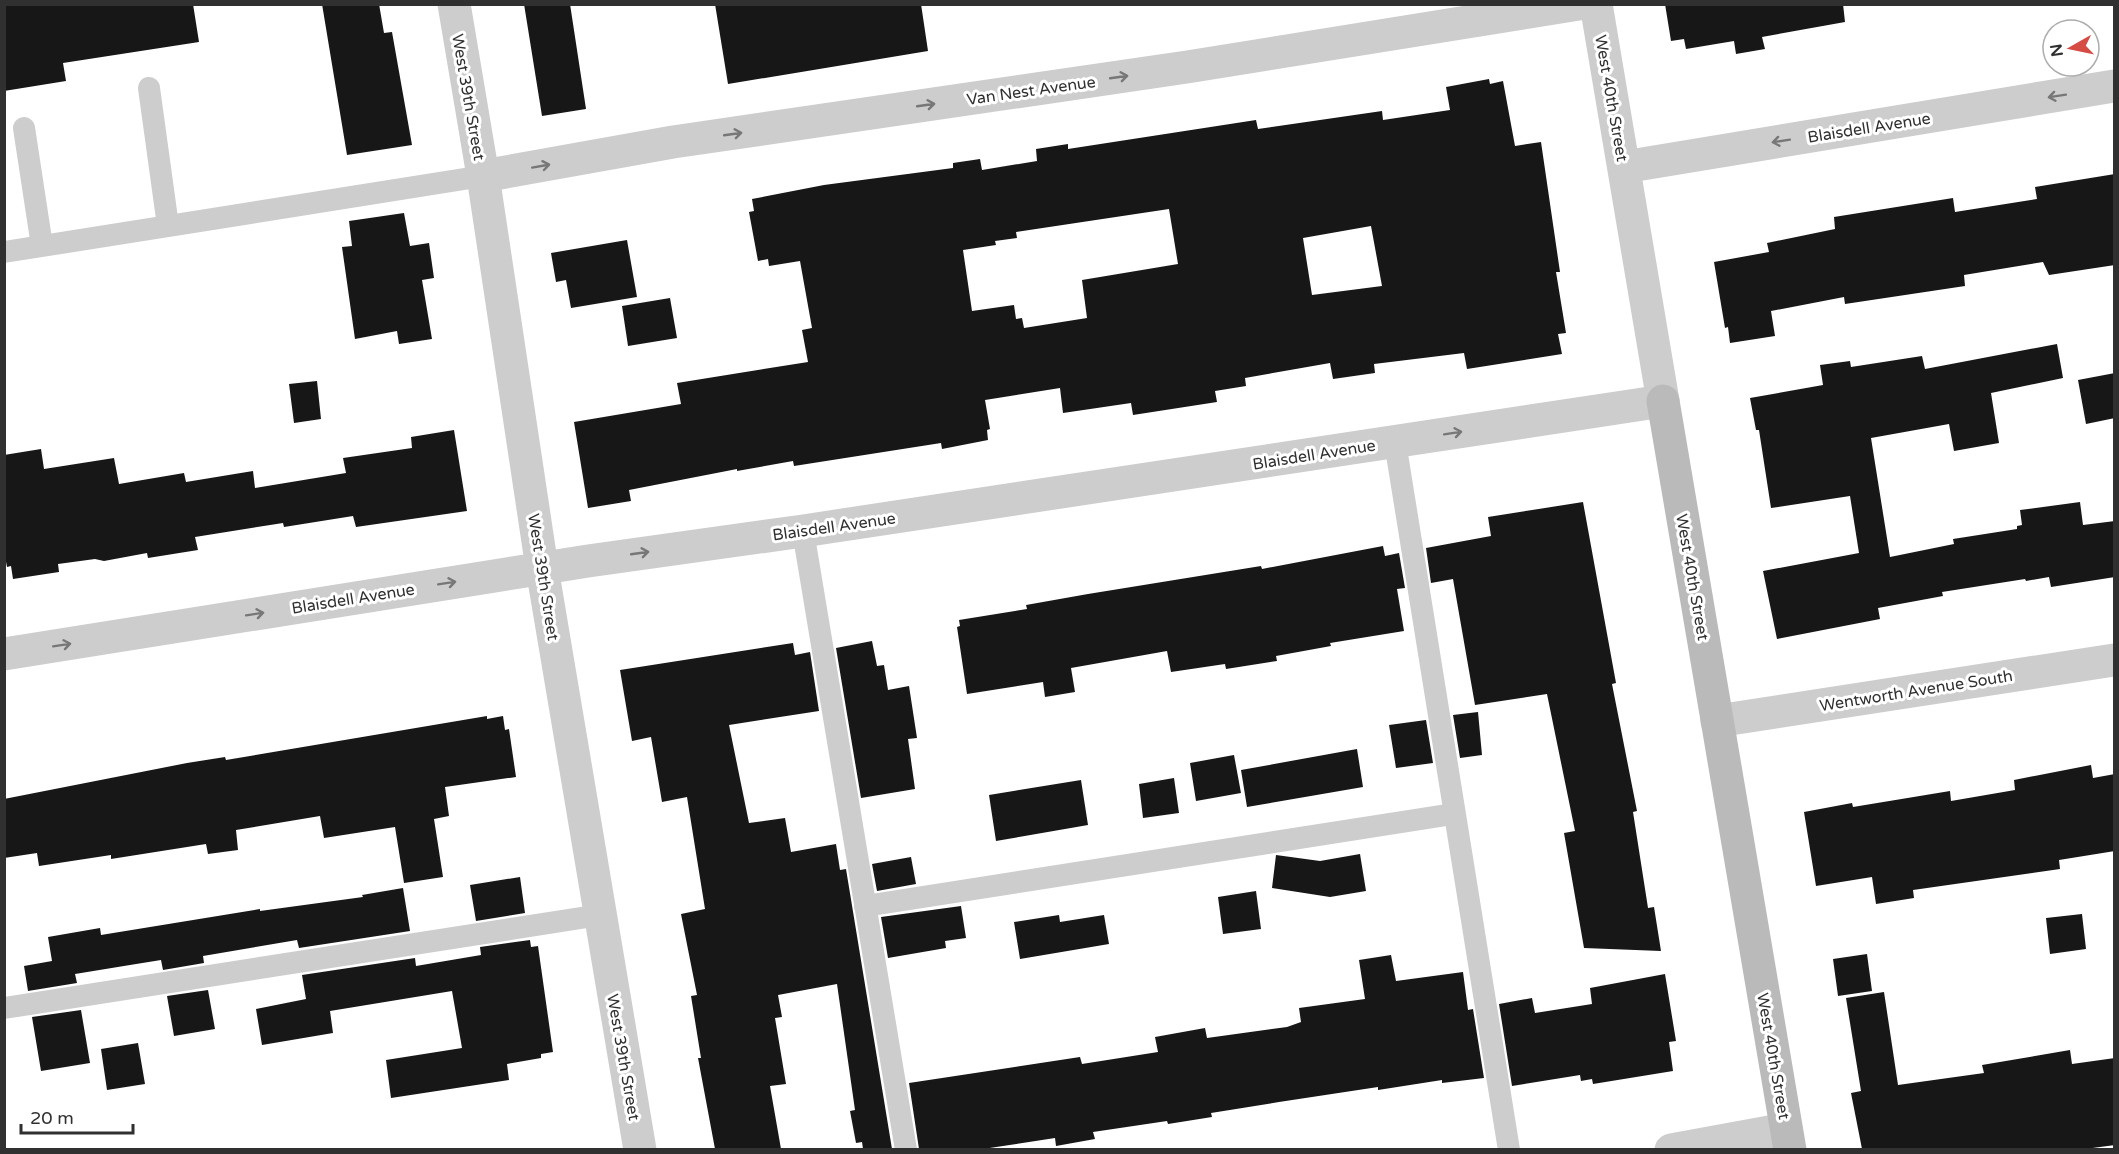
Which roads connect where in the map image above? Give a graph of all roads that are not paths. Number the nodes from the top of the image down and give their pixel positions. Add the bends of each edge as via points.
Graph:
1 (454, 4) edge
2 (1578, 4) edge
3 (1596, 4) edge
4 (2115, 86) edge
5 (149, 88) dead end
6 (24, 128) dead end
7 (1624, 167) junction
8 (483, 176) junction
9 (168, 226) junction
10 (42, 246) junction
11 (4, 252) edge
12 (1663, 401) junction
13 (1395, 442) junction
14 (803, 531) junction
15 (542, 568) junction
16 (4, 654) edge
17 (2115, 660) edge
18 (1717, 721) junction
19 (1454, 814) junction
20 (865, 906) junction
21 (600, 915) junction
22 (4, 1008) edge
23 (1788, 1139) edge
24 (640, 1149) edge
25 (906, 1149) edge
26 (1509, 1149) edge
27 (1671, 1149) edge

1 - 8 street, West 39th Street
8 -> 2 street, Van Nest Avenue via 674,142 1187,67
3 - 7 street, West 40th Street
4 -> 7 street, Blaisdell Avenue
5 - 9 lane
6 - 10 lane
7 - 12 street, West 40th Street
8 - 9 lane
8 - 15 street, West 39th Street
9 - 10 lane
10 - 11 lane
13 -> 12 street, Blaisdell Avenue
12 - 18 street, West 40th Street
13 - 14 street, Blaisdell Avenue
13 - 19 lane
15 -> 14 street, Blaisdell Avenue
14 - 20 lane
16 -> 15 street, Blaisdell Avenue
15 - 21 street, West 39th Street
17 - 18 street, Wentworth Avenue South
18 - 23 street, West 40th Street
19 - 20 lane
19 - 26 lane
20 - 25 lane
21 - 22 lane
21 - 24 street, West 39th Street
23 - 27 street

